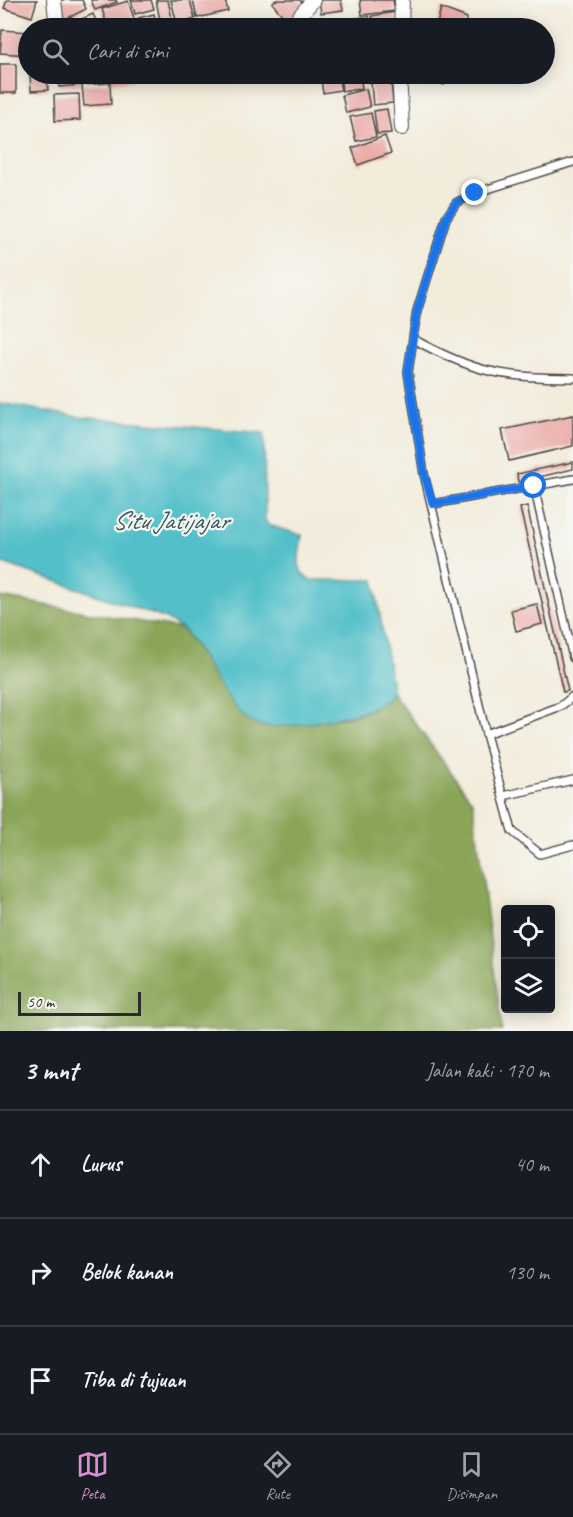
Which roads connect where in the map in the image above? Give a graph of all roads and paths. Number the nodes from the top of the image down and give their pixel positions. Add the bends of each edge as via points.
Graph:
1 (54, 0) edge
2 (313, 0) edge
3 (402, 0) edge
4 (56, 18) edge
5 (298, 18) edge
6 (401, 18) edge
7 (400, 84) edge
8 (402, 128) dead end
9 (573, 162) edge
10 (413, 339) junction
11 (573, 378) edge
12 (573, 478) edge
13 (534, 486) junction
14 (433, 504) junction
15 (573, 658) edge
16 (573, 696) edge
17 (486, 734) junction
18 (573, 780) edge
19 (503, 796) junction
20 (573, 845) edge

1 - 4 street
2 - 5 street
3 - 6 street
7 - 8 street
9 - 10 lane via 475,193 456,203 446,218 417,311
10 - 11 lane via 475,369 510,377
10 - 14 lane via 408,372 424,474
12 - 13 lane
13 - 14 lane
13 - 15 lane
14 - 17 lane
16 - 17 lane via 561,706
17 - 19 lane
18 - 19 lane
19 - 20 lane via 512,831 540,854

